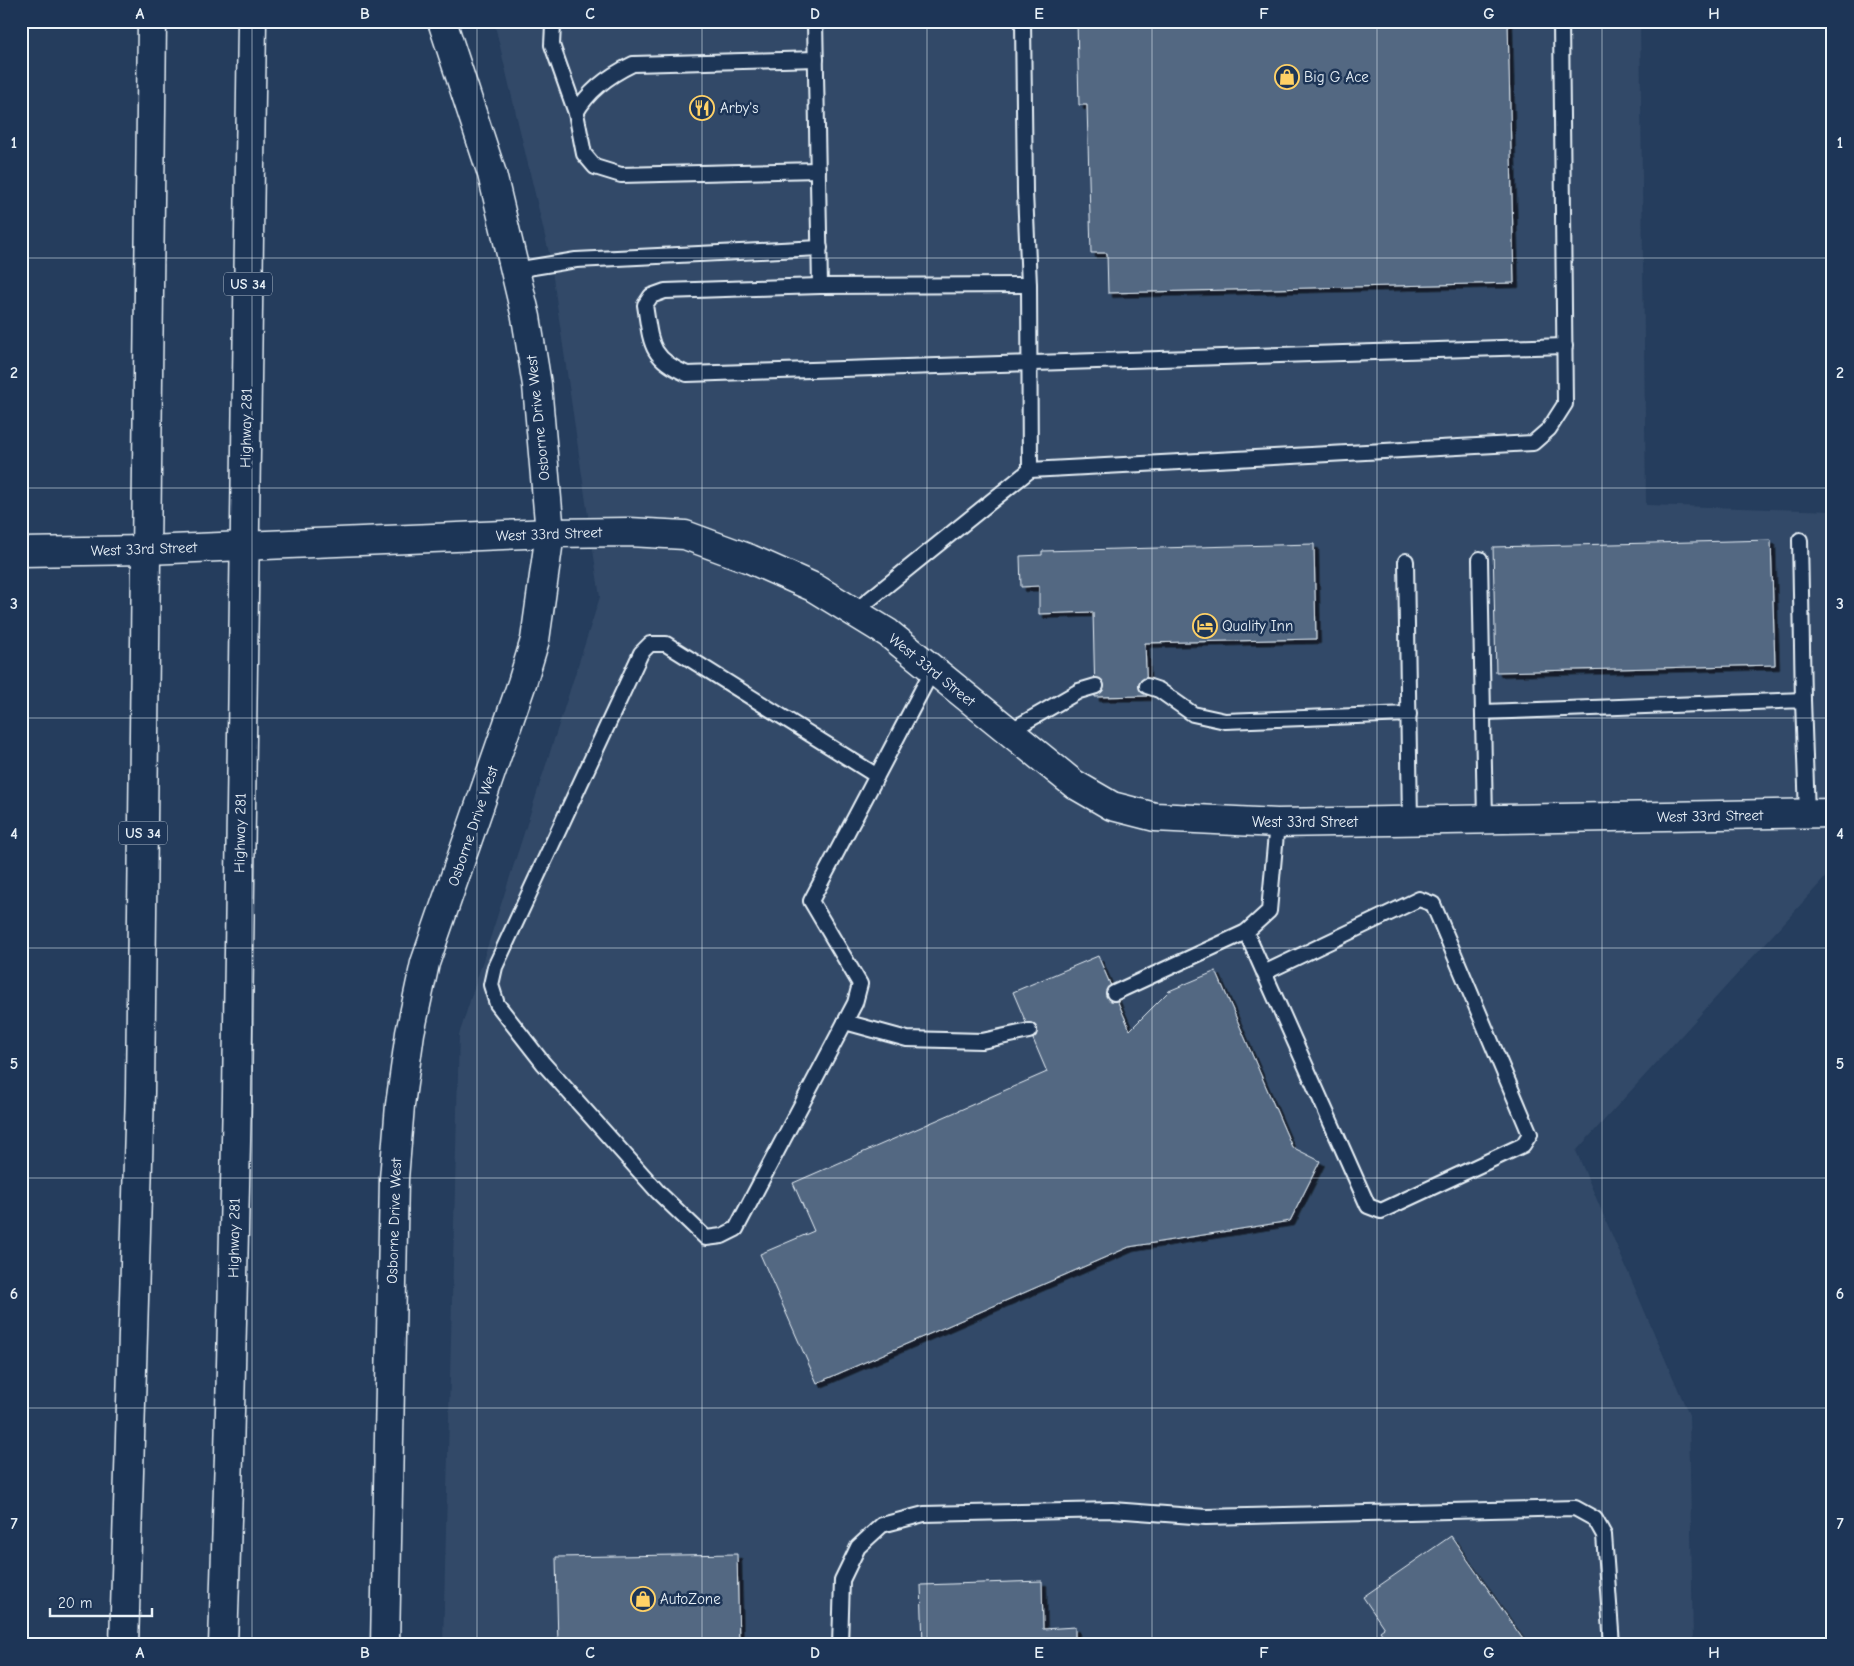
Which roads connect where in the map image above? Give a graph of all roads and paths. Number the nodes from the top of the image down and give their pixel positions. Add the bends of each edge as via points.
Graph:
1 (152, 21) edge
2 (252, 21) edge
3 (442, 21) edge
4 (555, 21) edge
5 (814, 21) edge
6 (1023, 21) edge
7 (1561, 21) edge
8 (816, 59) junction
9 (576, 113) junction
10 (818, 170) junction
11 (820, 248) junction
12 (515, 270) junction
13 (1029, 284) junction
14 (820, 286) junction
15 (1566, 346) junction
16 (1028, 364) junction
17 (1030, 470) junction
18 (550, 533) junction
19 (1800, 540) dead end
20 (244, 546) junction
21 (147, 550) junction
22 (21, 552) edge
23 (1480, 559) dead end
24 (1406, 562) dead end
25 (854, 612) junction
26 (932, 670) junction
27 (1096, 686) dead end
28 (1147, 686) dead end
29 (1803, 700) junction
30 (1484, 712) junction
31 (1409, 714) junction
32 (1008, 732) junction
33 (877, 776) junction
34 (1820, 813) edge
35 (1485, 820) junction
36 (1410, 821) junction
37 (1277, 823) junction
38 (1246, 932) junction
39 (1264, 973) junction
40 (1114, 993) dead end
41 (845, 1022) junction
42 (1029, 1031) dead end
43 (124, 1645) edge
44 (222, 1645) edge
45 (385, 1645) edge
46 (840, 1645) edge
47 (1612, 1645) edge

1 - 21 main road, US 34
2 - 20 main road, Highway 281 / US 34
3 - 12 main road, Osborne Drive West via 492,174
4 - 9 lane via 552,45
5 - 8 lane
6 - 13 lane
7 - 15 lane
8 - 9 lane via 632,64 615,72 583,100
8 - 10 lane
9 - 10 lane via 584,154 595,167 611,173
10 - 11 lane
11 - 12 lane via 576,260
11 - 14 lane
12 - 18 main road, Osborne Drive West via 537,385
13 - 14 lane
13 - 16 lane
14 - 16 lane via 665,292 651,296 645,305 652,346 668,366 687,374
15 - 16 lane
15 - 17 lane via 1565,404 1549,429 1533,443
16 - 17 lane
17 - 25 lane
18 - 20 main road, West 33rd Street
18 - 25 main road, West 33rd Street via 685,535 814,587
18 - 45 main road, Osborne Drive West via 535,640 425,963 410,1033 394,1179
19 - 29 lane
20 - 21 main road, West 33rd Street
20 - 44 main road, Highway 281 / US 34 via 230,1456
21 - 22 main road, West 33rd Street
21 - 43 main road, US 34 via 140,1102
23 - 30 lane
24 - 31 lane
25 - 26 main road, West 33rd Street via 888,633
26 - 32 main road, West 33rd Street
26 - 33 lane
27 - 32 lane via 1079,691
28 - 31 lane via 1159,690 1193,714 1224,721
29 - 30 lane
29 - 34 lane
30 - 35 lane
31 - 36 lane
32 - 37 main road, West 33rd Street via 1074,784 1112,806 1155,817
33 - 41 lane via 811,901 860,984
33 - 41 lane via 666,644 650,644 632,671 495,967 491,985 497,1004 543,1063 658,1192 706,1238 722,1236 736,1228
34 - 35 main road, West 33rd Street
35 - 36 main road, West 33rd Street
36 - 37 main road, West 33rd Street
37 - 38 lane via 1269,911
38 - 39 lane
38 - 40 lane
39 - 39 lane via 1368,1206 1382,1211 1523,1145 1530,1134 1433,904 1419,900
41 - 42 lane via 907,1039 982,1041
46 - 47 lane via 842,1580 858,1547 882,1526 924,1514 1112,1510 1206,1517 1575,1508 1595,1519 1604,1534

